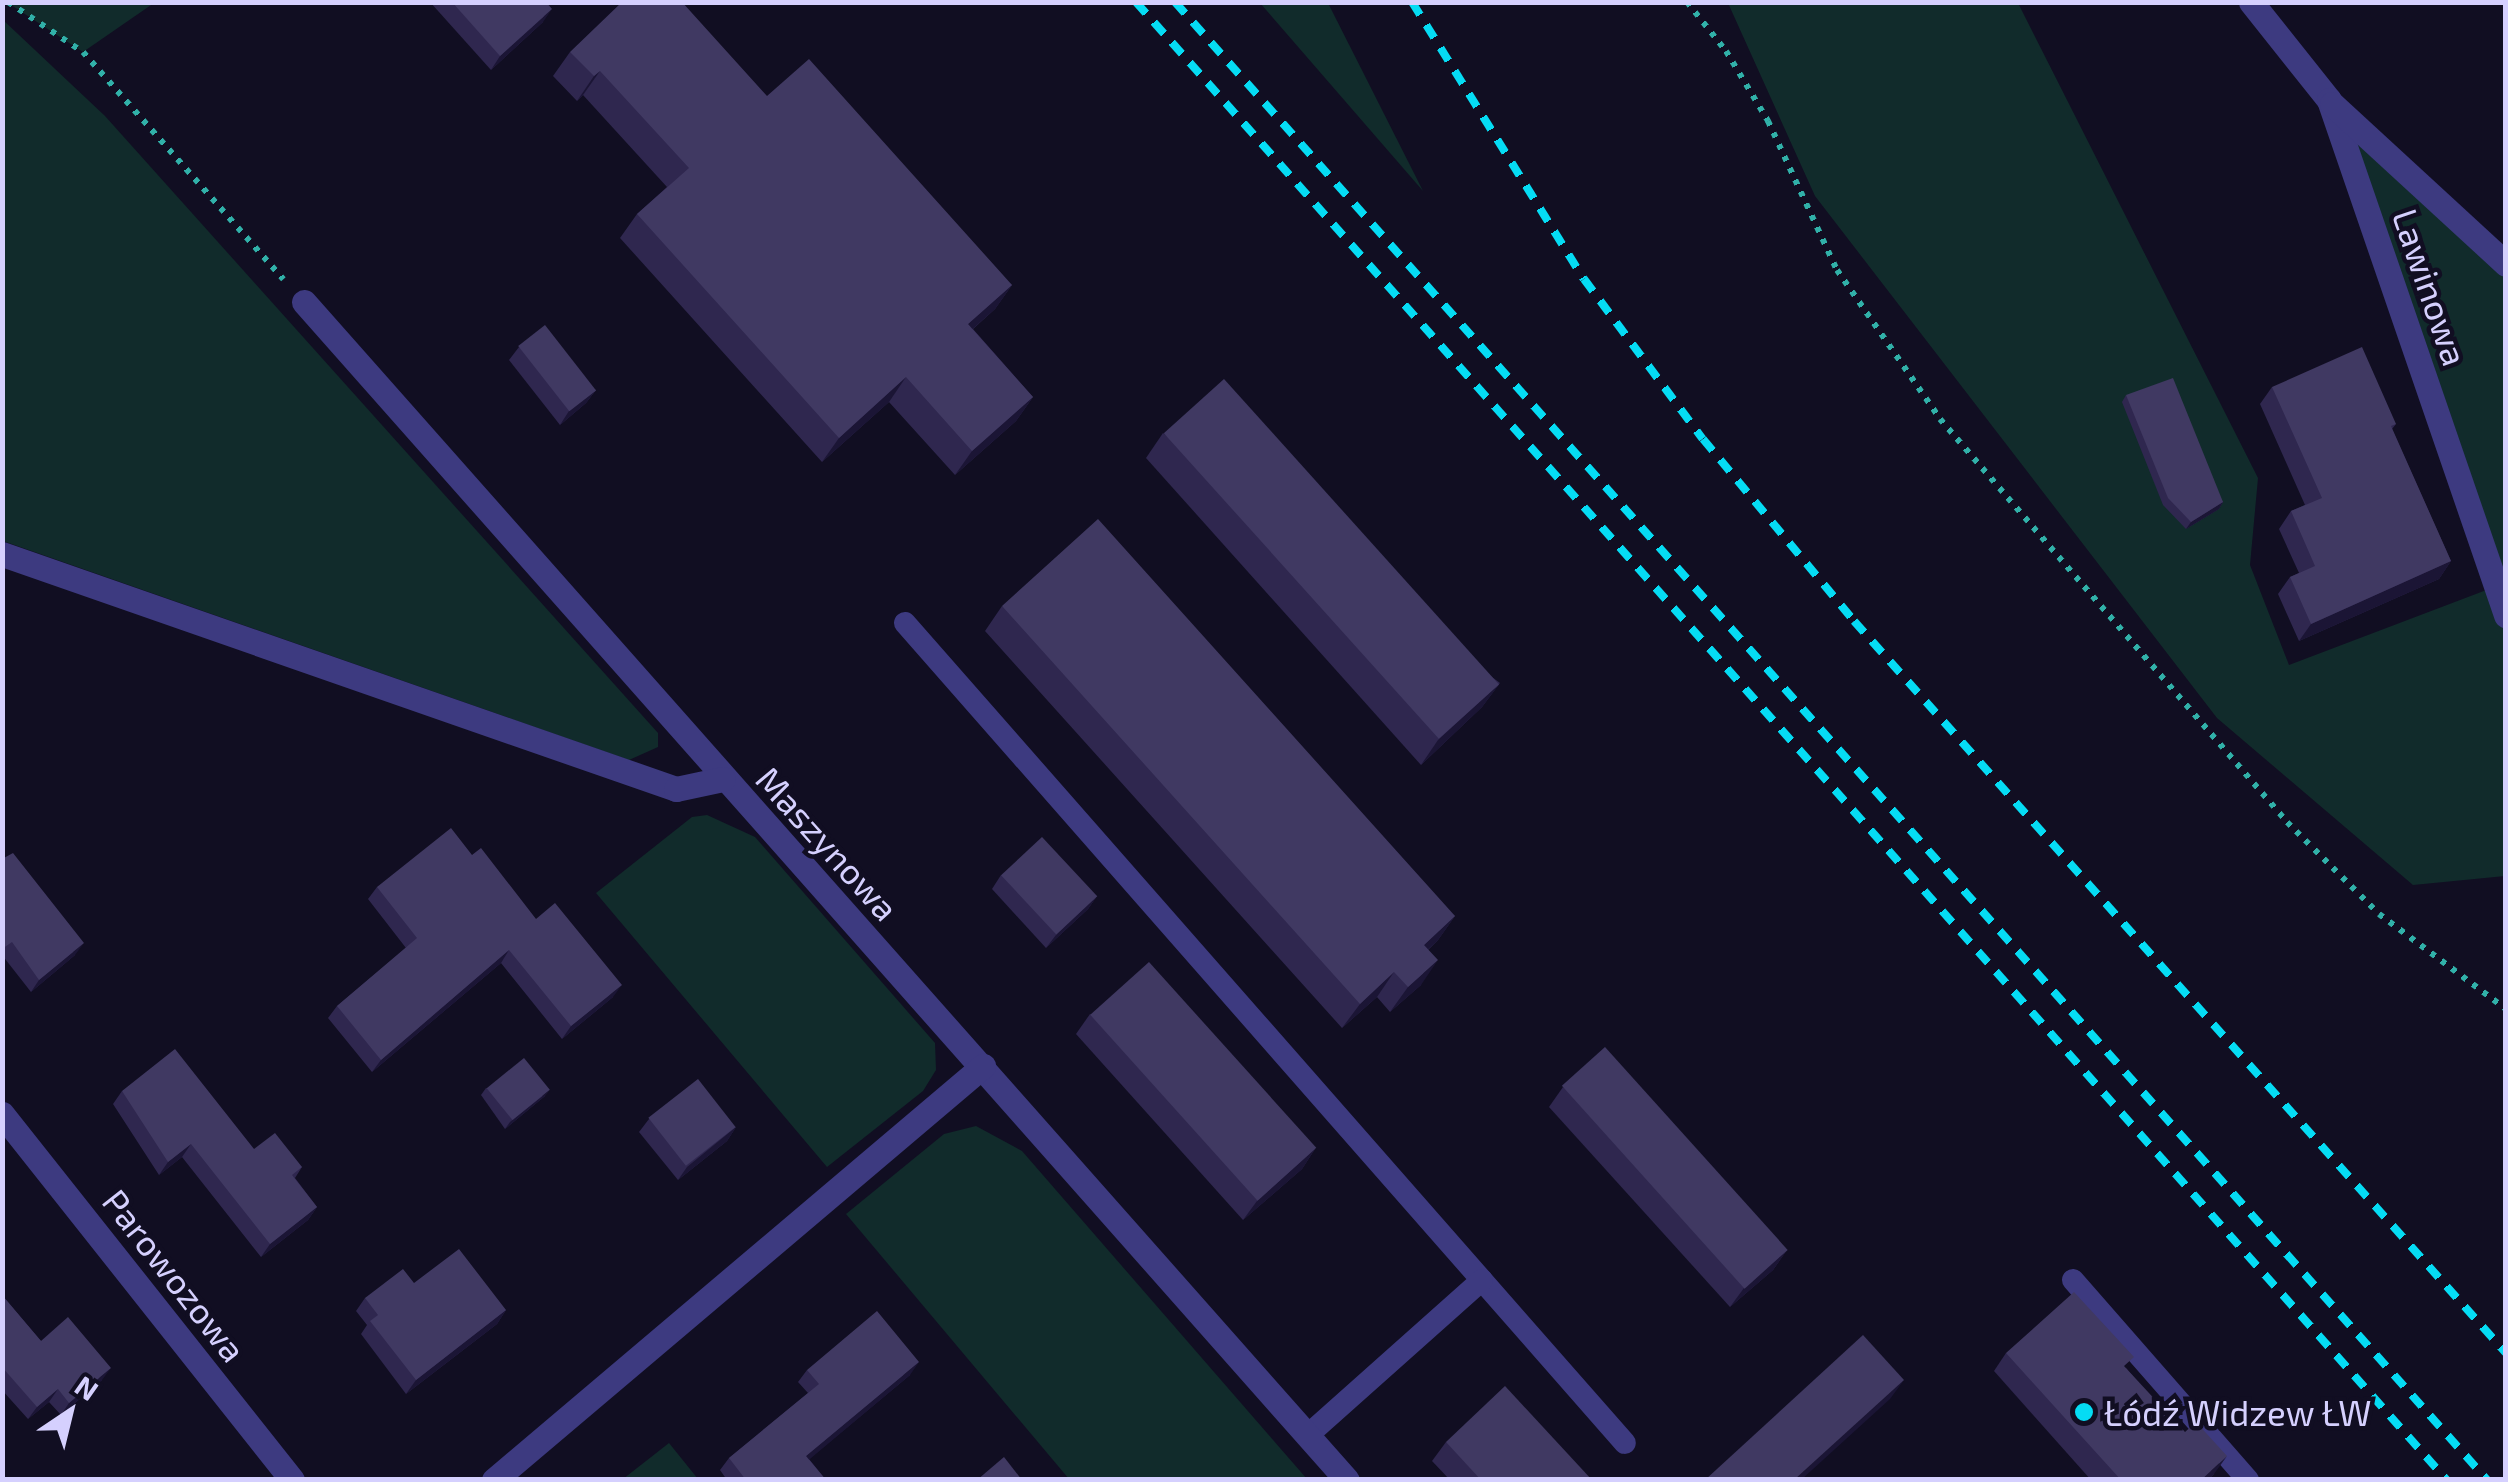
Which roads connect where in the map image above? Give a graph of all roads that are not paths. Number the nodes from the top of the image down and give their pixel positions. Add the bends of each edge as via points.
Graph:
1 (2252, 2) edge
2 (2329, 100) junction
3 (2506, 264) edge
4 (304, 302) road end
5 (2, 554) edge
6 (2506, 615) edge
7 (904, 623) dead end
8 (723, 779) junction
9 (983, 1066) junction
10 (2, 1114) edge
11 (1482, 1280) junction
12 (2073, 1280) dead end
13 (1308, 1435) junction
14 (1625, 1442) dead end
15 (292, 1480) edge
16 (494, 1480) edge
17 (1346, 1480) edge
18 (2248, 1480) edge

1 - 2 street, Lawinowa
2 - 3 street
2 - 6 street, Lawinowa
4 - 8 street
5 - 8 street, Maszynowa via 676,789
7 - 11 lane
8 - 9 street, Maszynowa
9 - 13 street, Maszynowa
9 - 16 street
10 - 15 street, Parowozowa
11 - 13 lane
11 - 14 lane
12 - 18 lane
13 - 17 street, Maszynowa

